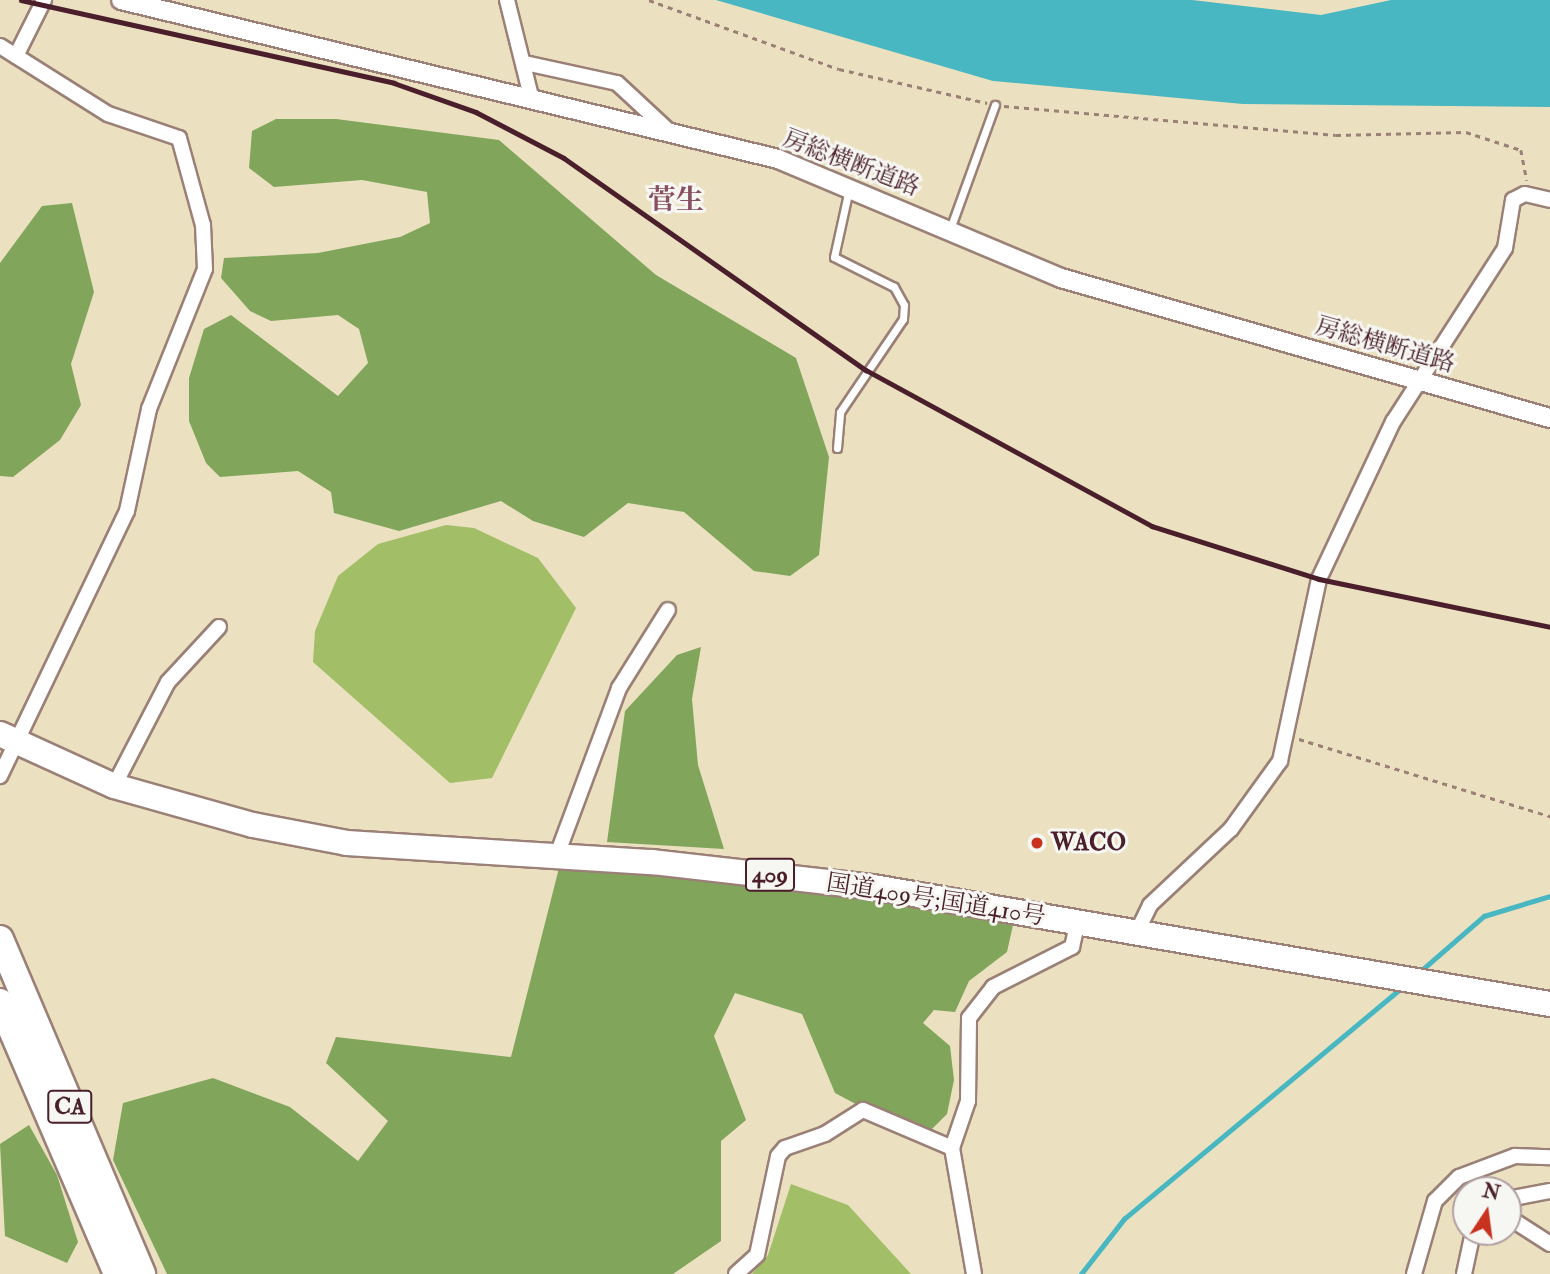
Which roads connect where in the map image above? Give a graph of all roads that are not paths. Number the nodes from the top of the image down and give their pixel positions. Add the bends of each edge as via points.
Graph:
1 (44, 0) edge
2 (121, 0) edge
3 (507, 0) edge
4 (0, 46) edge
5 (16, 56) junction
6 (524, 62) junction
7 (532, 100) junction
8 (995, 106) road end
9 (670, 132) junction
10 (849, 188) junction
11 (1550, 200) edge
12 (950, 229) junction
13 (1419, 380) junction
14 (1550, 418) edge
15 (836, 448) dead end
16 (668, 610) dead end
17 (219, 627) dead end
18 (8, 738) edge
19 (0, 776) edge
20 (114, 786) junction
21 (557, 855) junction
22 (1078, 922) junction
23 (1137, 932) junction
24 (0, 939) edge
25 (0, 1002) edge
26 (1550, 1004) edge
27 (952, 1148) junction
28 (1550, 1157) edge
29 (1550, 1191) edge
30 (1522, 1196) edge
31 (1522, 1226) edge
32 (1550, 1244) edge
33 (1470, 1246) edge
34 (117, 1274) edge
35 (142, 1274) edge
36 (736, 1274) edge
37 (974, 1274) edge
38 (1414, 1274) edge
39 (1464, 1274) edge

1 - 5 street
2 - 7 street, 房総横断道路
3 - 6 street
4 - 5 street
5 - 18 street via 108,114 179,138 203,225 205,269 149,409 127,511
6 - 7 street
6 - 9 street via 617,83
7 - 9 street, 房総横断道路
8 - 12 lane
9 - 10 street, 房総横断道路 via 778,159
10 - 12 street, 房総横断道路
10 - 15 lane via 834,257 894,288 904,305 903,319 840,412
11 - 13 street via 1525,194 1513,200 1504,248
12 - 13 street, 房総横断道路 via 1061,278
13 - 14 street, 房総横断道路
13 - 23 street via 1319,579 1286,735 1265,788 1186,878 1150,905
16 - 21 street via 619,688
17 - 20 street via 168,682
18 - 19 street
18 - 20 highway, 国道409号;国道410号 / 409
20 - 21 highway, 国道409号;国道410号 / 409 via 253,825 347,843
21 - 22 highway, 国道409号;国道410号 / 409 via 873,887
22 - 23 highway, 国道409号;国道410号 / 409
22 - 27 street via 1072,947 1009,977 977,1002 967,1032 968,1101
23 - 26 highway, 国道409号;国道410号 / 409
24 - 35 highway, CA
25 - 34 highway, CA
27 - 36 street via 863,1110 825,1134 785,1148 778,1156 757,1255
27 - 37 street
28 - 38 street via 1515,1156 1459,1177 1435,1201
29 - 30 street
31 - 32 street
33 - 39 street

